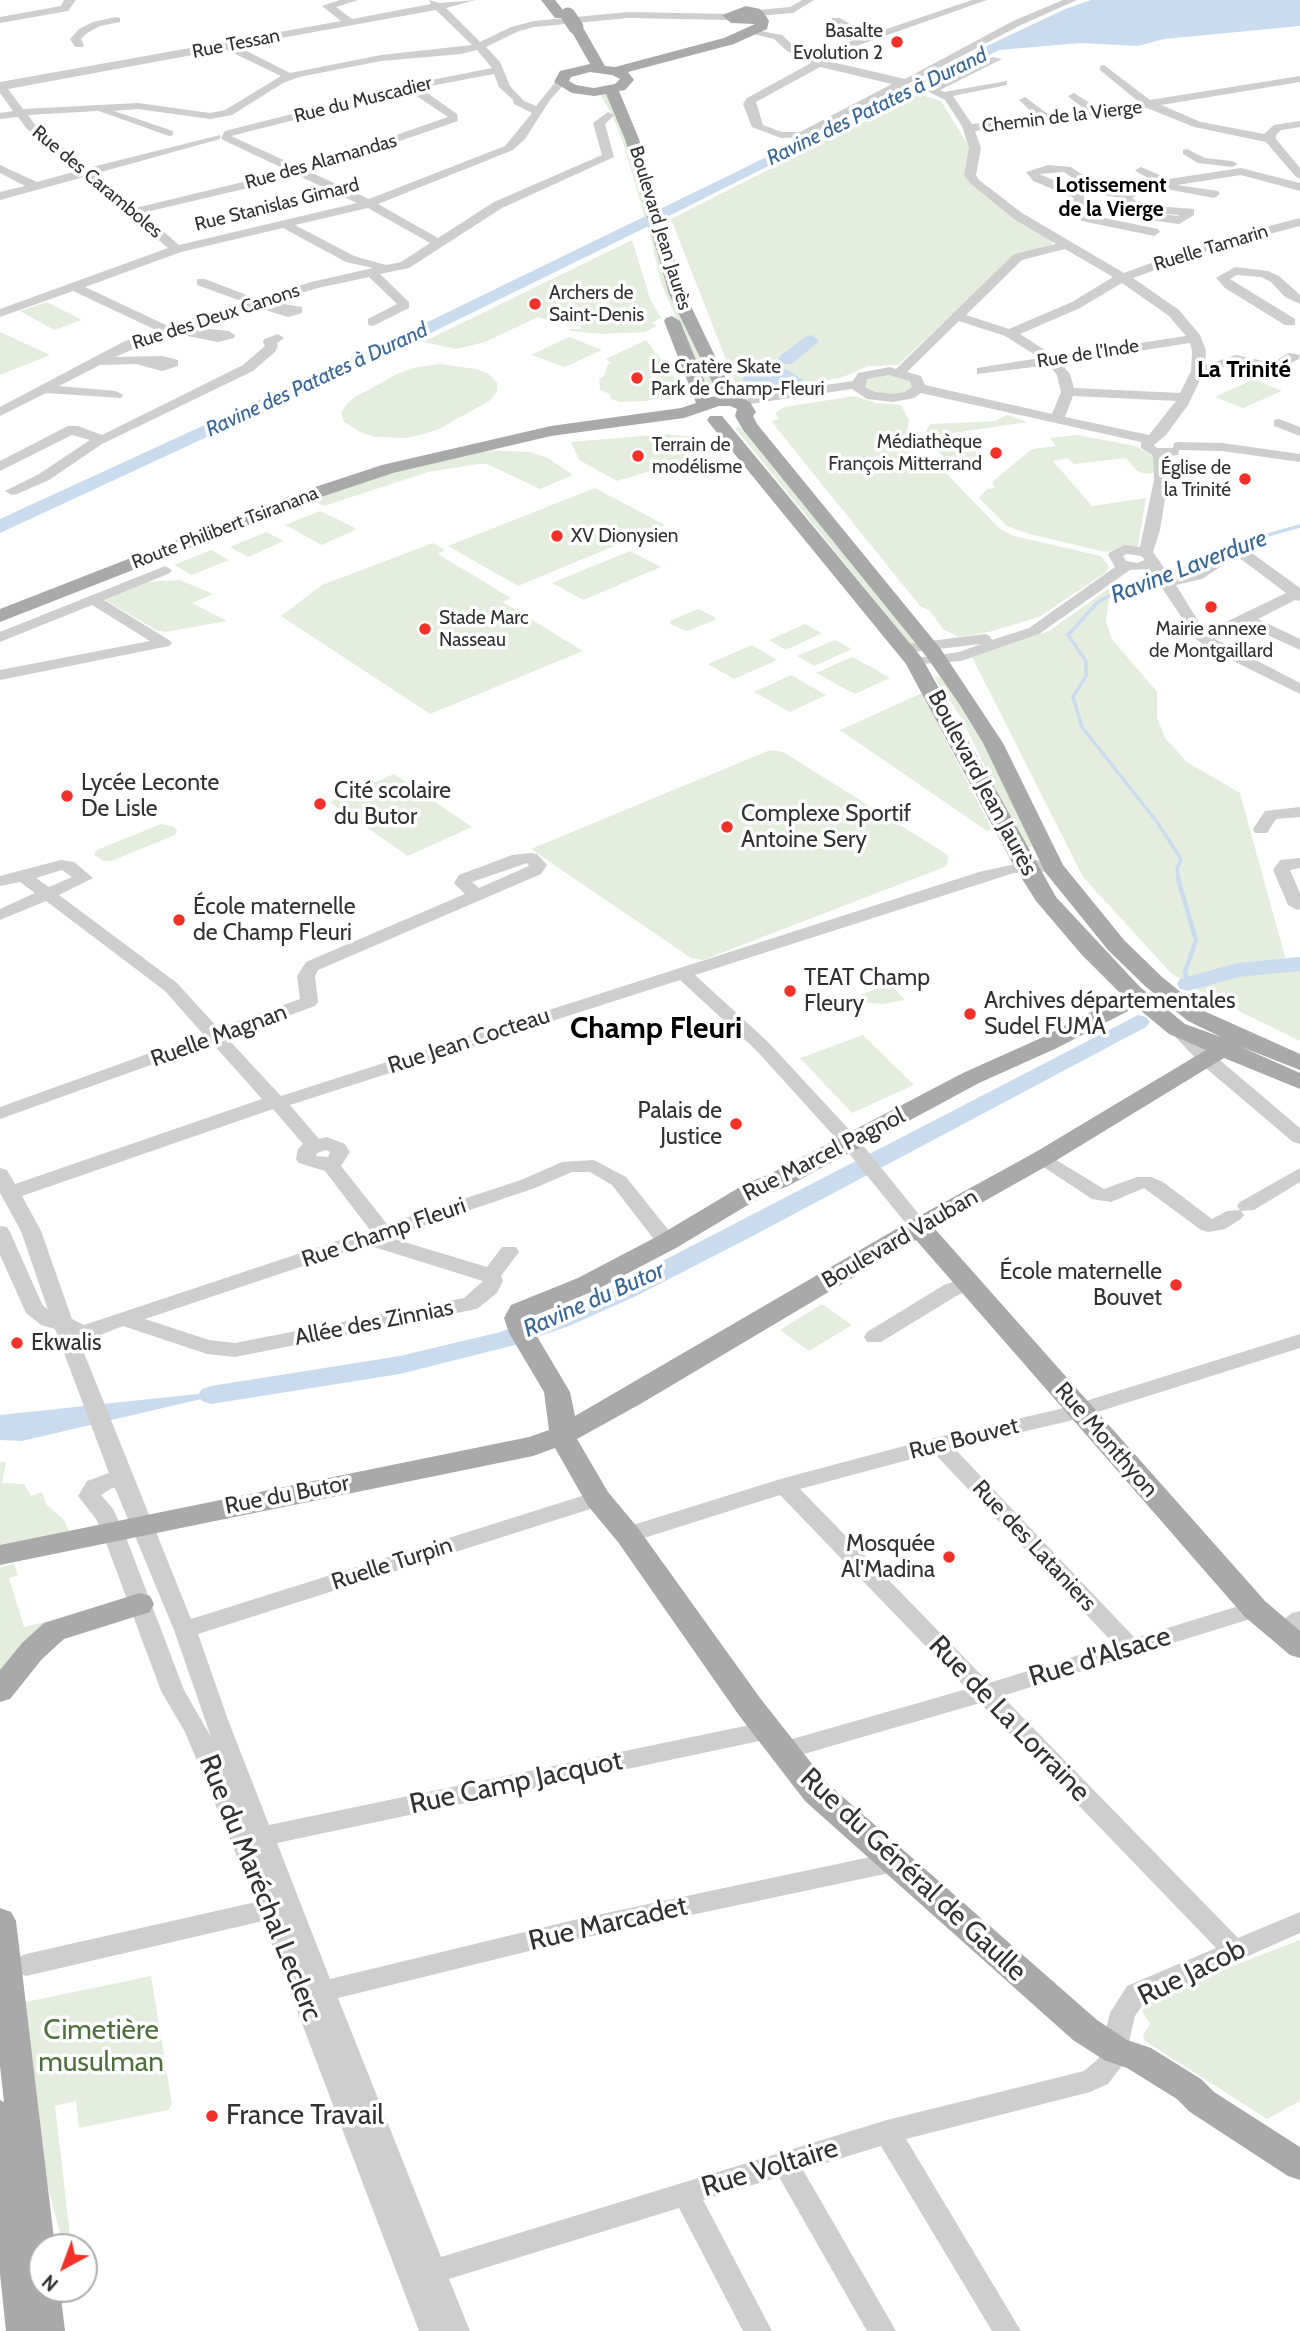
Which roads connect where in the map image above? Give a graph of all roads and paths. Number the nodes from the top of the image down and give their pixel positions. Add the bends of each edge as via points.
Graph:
1 (71, 0) edge
2 (353, 0) edge
3 (471, 0) edge
4 (810, 0) edge
5 (982, 0) edge
6 (1033, 0) edge
7 (1072, 0) edge
8 (435, 3) edge
9 (1051, 8) junction
10 (561, 12) edge
11 (746, 15) edge
12 (0, 20) edge
13 (116, 20) dead end
14 (836, 20) dead end
15 (351, 22) junction
16 (869, 39) junction
17 (228, 46) junction
18 (480, 46) junction
19 (84, 48) dead end
20 (279, 53) dead end
21 (997, 59) dead end
22 (98, 60) dead end
23 (259, 61) junction
24 (814, 61) junction
25 (107, 68) junction
26 (599, 68) junction
27 (1104, 68) dead end
28 (582, 69) junction
29 (497, 70) junction
30 (625, 71) junction
31 (285, 74) dead end
32 (1212, 79) dead end
33 (1300, 79) edge
34 (561, 82) junction
35 (900, 83) junction
36 (1003, 83) dead end
37 (1, 86) edge
38 (411, 87) junction
39 (596, 91) junction
40 (1226, 91) junction
41 (943, 95) junction
42 (1074, 96) dead end
43 (1025, 100) dead end
44 (1148, 104) junction
45 (93, 108) junction
46 (541, 109) junction
47 (19, 113) junction
48 (1097, 113) junction
49 (608, 115) junction
50 (0, 116) edge
51 (1046, 119) junction
52 (1300, 124) edge
53 (969, 128) junction
54 (220, 130) junction
55 (169, 134) dead end
56 (1270, 139) junction
57 (1187, 152) dead end
58 (0, 168) edge
59 (1141, 170) dead end
60 (84, 172) junction
61 (299, 172) junction
62 (1300, 174) edge
63 (1162, 184) junction
64 (35, 186) junction
65 (1300, 186) edge
66 (1097, 190) junction
67 (1214, 194) dead end
68 (0, 196) edge
69 (1080, 196) junction
70 (1126, 196) junction
71 (368, 204) junction
72 (132, 212) junction
73 (1131, 214) dead end
74 (1300, 222) edge
75 (285, 224) junction
76 (1209, 229) dead end
77 (1154, 232) dead end
78 (1233, 239) junction
79 (438, 243) junction
80 (1070, 247) junction
81 (177, 249) junction
82 (378, 271) junction
83 (1123, 277) junction
84 (201, 282) dead end
85 (74, 286) junction
86 (1300, 300) edge
87 (253, 303) junction
88 (274, 307) dead end
89 (0, 313) edge
90 (958, 317) junction
91 (1290, 322) dead end
92 (373, 323) dead end
93 (170, 329) junction
94 (1010, 332) junction
95 (201, 333) dead end
96 (278, 338) dead end
97 (1195, 338) junction
98 (1294, 356) dead end
99 (1052, 360) junction
100 (98, 361) junction
101 (141, 362) dead end
102 (982, 371) dead end
103 (1198, 371) junction
104 (900, 372) junction
105 (860, 388) junction
106 (44, 389) junction
107 (917, 390) junction
108 (1068, 393) junction
109 (116, 395) dead end
110 (1185, 397) junction
111 (739, 408) junction
112 (0, 412) edge
113 (707, 413) junction
114 (1057, 419) junction
115 (668, 420) junction
116 (1279, 423) dead end
117 (1300, 432) edge
118 (731, 436) junction
119 (99, 440) junction
120 (1163, 444) junction
121 (1208, 448) junction
122 (455, 452) junction
123 (1300, 458) edge
124 (4, 460) edge
125 (1160, 486) junction
126 (12, 491) dead end
127 (165, 570) dead end
128 (1158, 570) junction
129 (1298, 594) edge
130 (94, 600) junction
131 (0, 617) edge
132 (1248, 620) junction
133 (0, 637) edge
134 (1202, 637) junction
135 (1300, 645) edge
136 (933, 653) junction
137 (910, 655) junction
138 (0, 675) edge
139 (1298, 686) edge
140 (1300, 812) edge
141 (1261, 829) dead end
142 (1300, 863) edge
143 (1025, 866) junction
144 (1053, 867) junction
145 (23, 876) junction
146 (0, 881) edge
147 (47, 895) junction
148 (477, 895) dead end
149 (1297, 905) dead end
150 (0, 915) edge
151 (682, 972) junction
152 (1132, 992) junction
153 (1187, 1023) junction
154 (218, 1036) junction
155 (1222, 1048) junction
156 (1300, 1063) edge
157 (1300, 1082) edge
158 (277, 1103) junction
159 (0, 1113) edge
160 (1300, 1138) edge
161 (853, 1145) junction
162 (1043, 1158) junction
163 (0, 1174) edge
164 (1300, 1174) edge
165 (10, 1193) junction
166 (912, 1219) junction
167 (0, 1232) edge
168 (380, 1235) junction
169 (676, 1237) junction
170 (509, 1252) dead end
171 (491, 1275) junction
172 (970, 1283) junction
173 (517, 1318) joint
174 (123, 1319) junction
175 (66, 1333) junction
176 (874, 1337) dead end
177 (1300, 1341) edge
178 (556, 1392) junction
179 (1080, 1410) junction
180 (605, 1411) junction
181 (561, 1437) junction
182 (938, 1444) junction
183 (127, 1485) junction
184 (784, 1486) junction
185 (598, 1499) junction
186 (127, 1529) junction
187 (628, 1535) junction
188 (7, 1554) edge
189 (166, 1589) junction
190 (140, 1605) junction
191 (1255, 1609) junction
192 (185, 1630) junction
193 (1294, 1633) edge
194 (1131, 1648) junction
195 (0, 1691) edge
196 (984, 1693) junction
197 (776, 1741) junction
198 (264, 1836) junction
199 (894, 1862) junction
200 (271, 1909) junction
201 (0, 1921) edge
202 (1300, 1922) edge
203 (1234, 1951) junction
204 (26, 1965) dead end
205 (323, 1991) junction
206 (1115, 2050) junction
207 (0, 2115) edge
208 (887, 2132) junction
209 (785, 2163) junction
210 (1300, 2165) edge
211 (686, 2194) junction
212 (422, 2275) junction
213 (24, 2331) edge
214 (47, 2331) edge
215 (433, 2331) edge
216 (456, 2331) edge
217 (758, 2331) edge
218 (882, 2331) edge
219 (1007, 2331) edge

1 - 12 street via 66,8
2 - 15 street via 327,6
3 - 8 street, Rue Tessan
4 - 11 street via 793,10
5 - 16 street
6 - 9 street
7 - 9 street
8 - 15 street, Rue Tessan
8 - 18 street
9 - 35 street
10 - 26 main road
10 - 28 main road via 578,48
11 - 18 street via 628,15 547,22 515,29
11 - 24 street
11 - 30 main road via 722,44
13 - 19 street via 83,31 75,39
14 - 16 street
15 - 17 street, Rue Tessan
16 - 24 street
17 - 23 street
17 - 25 street, Rue Tessan
18 - 29 street
18 - 54 street via 296,74 228,113
20 - 23 street
21 - 41 street via 932,89
22 - 25 street
23 - 31 street
24 - 35 street
24 - 35 street via 751,100 758,127 781,135 802,135
25 - 37 street, Rue Tessan
26 - 28 main road
26 - 30 main road
27 - 44 street
28 - 34 main road via 565,74
29 - 38 street, Rue du Muscadier
29 - 46 street via 518,102
30 - 39 main road via 625,84
32 - 40 street
33 - 40 street
34 - 39 main road
34 - 46 street, Rue Stanislas Gimard
36 - 41 street
37 - 47 street, Rue des Caramboles
38 - 54 street, Rue du Muscadier
38 - 61 street, Rue des Alamandas via 454,119
39 - 46 street, Rue Stanislas Gimard via 554,96
39 - 49 main road, Boulevard Jean Jaurès
39 - 111 main road, Boulevard Jean Jaurès via 632,139 677,294 722,388
40 - 44 street
41 - 53 street
42 - 48 street
43 - 51 street
44 - 48 street, Chemin de la Vierge
44 - 56 street, Chemin de la Vierge via 1198,125
45 - 47 street
45 - 54 street via 151,106
45 - 55 street
46 - 71 street, Rue Stanislas Gimard via 521,137 502,152
47 - 50 street
47 - 60 street, Rue des Caramboles
48 - 51 street, Chemin de la Vierge
49 - 79 street, Rue des Deux Canons via 599,123 608,157 498,205
49 - 113 main road, Boulevard Jean Jaurès via 661,297
51 - 53 street, Chemin de la Vierge
52 - 56 street via 1278,127
53 - 80 street via 975,148 972,179 1011,211
54 - 60 street, Rue du Muscadier
54 - 61 street
56 - 62 street
57 - 65 street via 1210,163 1269,166 1287,173
58 - 64 street
59 - 63 street
60 - 64 street, Rue du Muscadier
60 - 72 street, Rue des Caramboles
61 - 71 street
61 - 72 street, Rue des Alamandas
63 - 65 street via 1241,171
63 - 67 street
63 - 70 street
64 - 68 street, Rue du Muscadier
66 - 69 street
66 - 69 street via 1067,169 1032,172 1037,179
66 - 70 street
69 - 77 street via 1078,210 1086,218
70 - 73 street via 1126,201 1138,208 1190,212 1179,220
71 - 75 street, Rue Stanislas Gimard
71 - 79 street
72 - 81 street, Rue des Caramboles
74 - 78 street, Ruelle Tamarin
75 - 81 street, Rue Stanislas Gimard
75 - 82 street via 350,259 368,262
76 - 78 street
78 - 83 street, Ruelle Tamarin
79 - 82 street, Rue des Deux Canons via 405,265
80 - 83 street
80 - 90 street via 1011,265
81 - 85 street, Rue Stanislas Gimard
82 - 87 street, Rue des Deux Canons
82 - 92 street via 405,305
83 - 94 street, Ruelle Tamarin via 1076,305
83 - 97 street via 1167,307
84 - 87 street
85 - 89 street, Rue Stanislas Gimard
85 - 93 street
86 - 91 street via 1289,294 1275,272 1243,271 1222,278
87 - 88 street
87 - 93 street, Rue des Deux Canons
90 - 94 street
90 - 104 street
93 - 95 street
93 - 100 street, Rue des Deux Canons
94 - 99 street
96 - 119 street via 269,342 270,349 248,368
97 - 99 street, Rue de l'Inde
97 - 103 street
98 - 103 street via 1274,367 1236,359
99 - 102 street, Rue de l'Inde
99 - 108 street via 1063,374
100 - 101 street
100 - 106 street, Rue des Deux Canons
103 - 110 street
104 - 105 street via 870,373 863,376
104 - 107 street via 916,379
105 - 107 street via 893,398
105 - 111 street
106 - 109 street
106 - 112 street, Rue des Deux Canons
107 - 114 street
107 - 120 street
108 - 110 street
108 - 114 street
110 - 120 street
111 - 113 main road via 732,420
111 - 136 main road, Boulevard Jean Jaurès via 751,429
113 - 115 main road, Route Philibert Tsiranana
113 - 118 main road, Boulevard Jean Jaurès
113 - 122 main road, Route Philibert Tsiranana via 540,433
114 - 120 street
115 - 118 main road via 712,427
115 - 122 main road, Route Philibert Tsiranana
116 - 117 street
118 - 137 main road, Boulevard Jean Jaurès
119 - 124 street via 72,429
119 - 126 street via 44,477
120 - 121 street
120 - 125 street via 1174,461
121 - 123 street
121 - 125 street via 1182,459
122 - 131 main road, Route Philibert Tsiranana via 306,496
125 - 128 street
127 - 130 street
128 - 129 street via 1197,576 1235,551
128 - 134 street
128 - 136 street via 1126,566 1034,631 961,656
129 - 132 street
130 - 133 street
130 - 138 street via 164,643
132 - 134 street
132 - 135 street
134 - 139 street
136 - 137 street
136 - 144 main road, Boulevard Jean Jaurès via 993,743
137 - 143 main road, Boulevard Jean Jaurès
140 - 141 street via 1272,815
142 - 149 street via 1286,863 1281,870
143 - 144 street, Rue Jean Cocteau
143 - 151 street, Rue Jean Cocteau
143 - 152 main road, Boulevard Jean Jaurès via 1047,901
144 - 153 main road, Boulevard Jean Jaurès via 1116,946 1159,986
145 - 146 street
145 - 147 street
145 - 147 street via 61,864 84,878
147 - 150 street
147 - 154 street via 171,987
148 - 154 street, Ruelle Magnan via 312,966 306,976 309,1002
151 - 158 street, Rue Jean Cocteau
151 - 161 street via 762,1046
152 - 153 main road, Boulevard Jean Jaurès
152 - 161 main road, Rue Marcel Pagnol via 1122,1004 971,1078
153 - 155 main road, Boulevard Jean Jaurès
154 - 158 street
154 - 159 street, Ruelle Magnan
155 - 156 main road, Boulevard Jean Jaurès
155 - 157 main road, Boulevard Jean Jaurès
155 - 160 street
155 - 162 main road, Boulevard Vauban
158 - 165 street, Rue Jean Cocteau via 263,1104
158 - 168 street via 314,1145 306,1159 316,1165 330,1164
161 - 166 street
161 - 169 main road, Rue Marcel Pagnol via 754,1190
162 - 164 street via 1099,1195 1111,1196 1144,1181 1208,1226 1218,1225
162 - 166 main road, Boulevard Vauban
163 - 165 street, Rue du Maréchal Leclerc
165 - 175 street, Rue du Maréchal Leclerc via 31,1231
166 - 172 main road, Rue Monthyon
166 - 180 main road, Boulevard Vauban
167 - 175 street via 33,1308
168 - 169 street, Rue Champ Fleuri via 582,1164 619,1181 651,1220
168 - 171 street, Allée des Zinnias via 381,1242
168 - 174 street, Rue Champ Fleuri
169 - 173 main road, Rue Marcel Pagnol via 587,1284 528,1307
170 - 171 street
171 - 174 street, Allée des Zinnias via 490,1288 470,1304 235,1350 206,1347
172 - 176 street
172 - 179 main road, Rue Monthyon
173 - 178 main road, Rue du Général de Gaulle
174 - 175 street, Rue Champ Fleuri
175 - 183 street, Rue du Maréchal Leclerc
177 - 179 street, Rue Bouvet
178 - 180 main road via 579,1407
178 - 181 main road, Rue du Général de Gaulle via 564,1427
179 - 182 street, Rue Bouvet
179 - 191 main road, Rue Monthyon
180 - 181 main road, Boulevard Vauban
181 - 185 main road, Rue du Général de Gaulle
181 - 186 main road, Rue du Butor
182 - 184 street, Rue Bouvet
182 - 194 street, Rue des Lataniers
183 - 186 street, Rue du Maréchal Leclerc
183 - 186 street, Rue du Maréchal Leclerc via 110,1480 95,1486 89,1496 105,1515
184 - 187 street, Rue Bouvet
184 - 196 street, Rue de La Lorraine
185 - 187 main road, Rue du Général de Gaulle
185 - 192 street, Ruelle Turpin
186 - 188 main road, Rue du Butor
186 - 189 street, Rue du Maréchal Leclerc
186 - 190 street, Rue du Maréchal Leclerc
187 - 197 main road, Rue du Général de Gaulle
189 - 190 street
189 - 192 street, Rue du Maréchal Leclerc
190 - 195 main road via 54,1631
190 - 200 street, Rue du Maréchal Leclerc via 173,1691 196,1730
191 - 193 main road, Rue Monthyon
191 - 194 street, Rue d'Alsace
192 - 198 street, Rue du Maréchal Leclerc
194 - 196 street, Rue d'Alsace
196 - 197 street, Rue d'Alsace
196 - 203 street, Rue de La Lorraine
197 - 198 street, Rue Camp Jacquot
197 - 199 main road, Rue du Général de Gaulle via 825,1800
198 - 205 street, Rue du Maréchal Leclerc
199 - 205 street, Rue Marcadet via 578,1929
199 - 206 main road, Rue du Général de Gaulle via 1075,2021
200 - 204 street
200 - 212 street, Rue du Maréchal Leclerc
201 - 214 main road
202 - 203 street, Rue Jacob
203 - 206 street, Rue Jacob via 1136,1994 1123,2013
205 - 212 street, Rue du Maréchal Leclerc
206 - 208 street, Rue Voltaire via 1111,2063 1090,2081
206 - 210 main road, Rue du Général de Gaulle via 1172,2078
207 - 213 main road
208 - 209 street, Rue Voltaire
208 - 219 street
209 - 211 street, Rue Voltaire
209 - 218 street
211 - 212 street, Rue Voltaire
211 - 217 street
212 - 215 street, Rue du Maréchal Leclerc
212 - 216 street, Rue du Maréchal Leclerc

